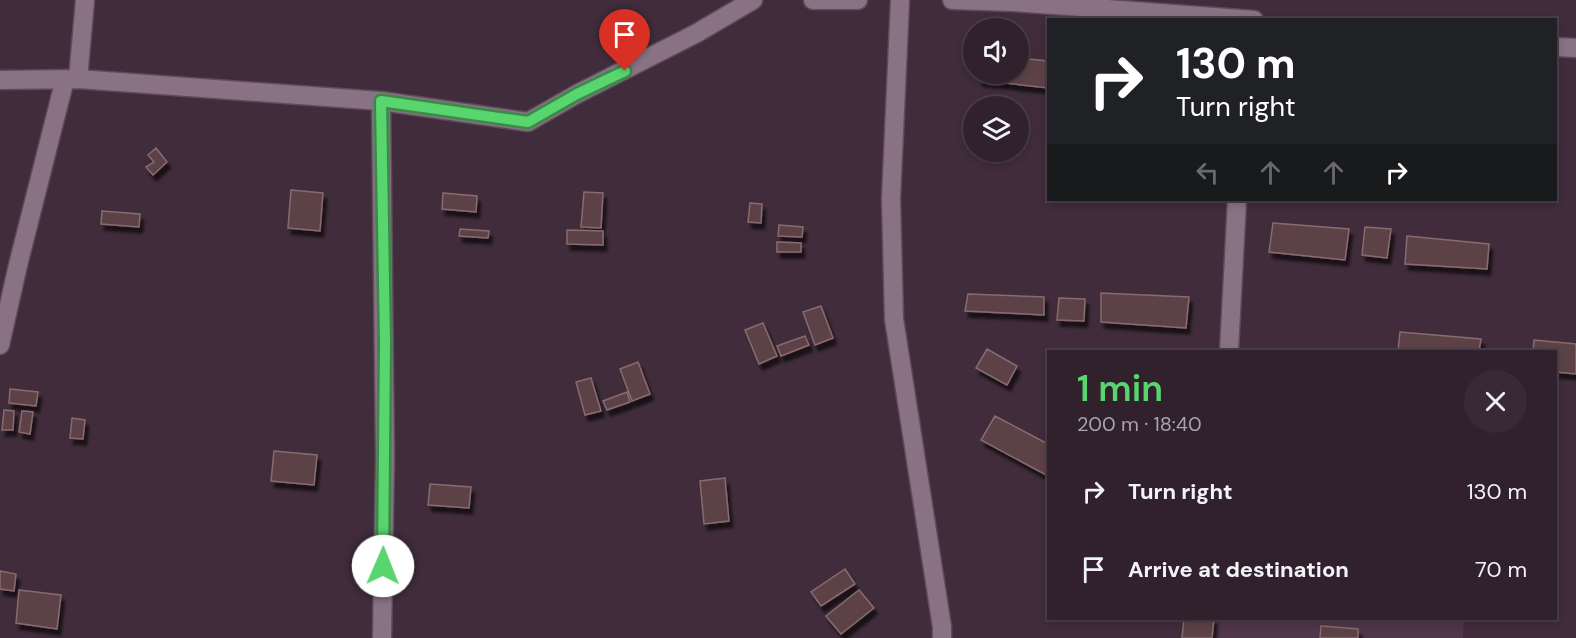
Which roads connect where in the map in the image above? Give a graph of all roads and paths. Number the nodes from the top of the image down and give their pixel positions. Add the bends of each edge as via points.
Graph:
1 (85, 0) edge
2 (753, 0) edge
3 (813, 0) edge
4 (858, 0) edge
5 (900, 0) edge
6 (952, 0) edge
7 (1235, 18) edge
8 (1557, 47) edge
9 (1576, 48) edge
10 (71, 79) junction
11 (0, 80) edge
12 (381, 101) junction
13 (1237, 201) edge
14 (0, 345) edge
15 (1229, 350) edge
16 (382, 638) edge
17 (942, 638) edge

1 - 10 street
2 - 12 street via 528,122
3 - 4 street
5 - 17 street via 891,199 894,319
6 - 7 street
8 - 9 street
10 - 11 street
10 - 12 street
10 - 14 street via 18,265
12 - 16 street via 385,342
13 - 15 street

